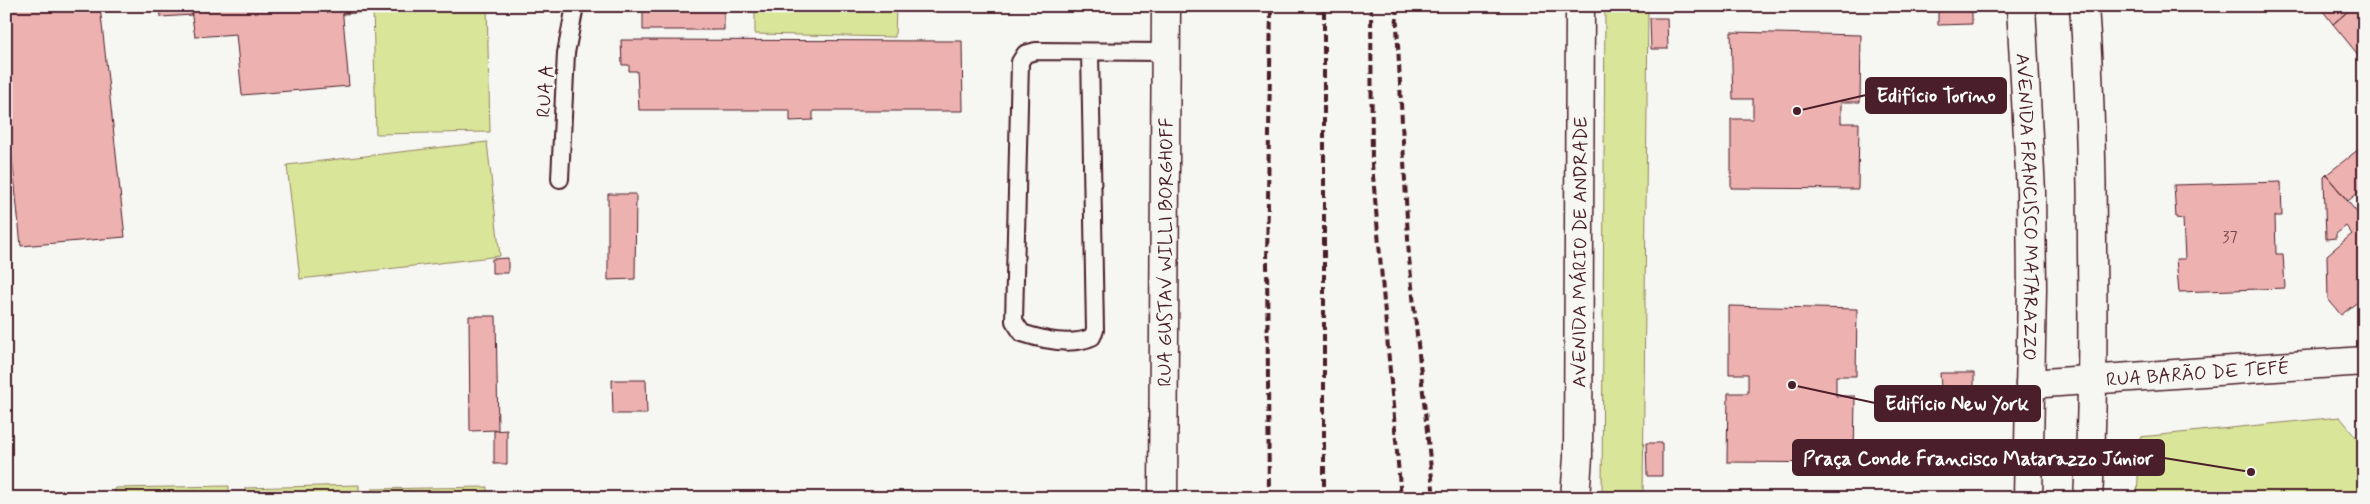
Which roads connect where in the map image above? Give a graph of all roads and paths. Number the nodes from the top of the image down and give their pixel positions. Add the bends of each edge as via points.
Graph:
1 (575, 6) edge
2 (1166, 6) edge
3 (1580, 6) edge
4 (2021, 6) edge
5 (2084, 6) edge
6 (1090, 52) junction
7 (1166, 52) junction
8 (560, 179) dead end
9 (2364, 361) edge
10 (2093, 380) junction
11 (2030, 384) junction
12 (1163, 498) edge
13 (1575, 498) edge
14 (2028, 498) edge
15 (2088, 498) edge

1 - 8 lane, RUA A via 566,53
2 - 7 street, RUA GUSTAV WILLI BORGHOFF
3 - 13 street, AVENIDA MÁRIO DE ANDRADE via 1578,457
4 - 11 street, AVENIDA FRANCISCO MATARAZZO via 2031,192
5 - 10 street via 2090,132
6 - 6 lane via 1036,51 1024,54 1020,62 1014,321 1022,333 1038,338 1082,342 1092,337 1095,330
6 - 7 lane
7 - 12 street, RUA GUSTAV WILLI BORGHOFF
9 - 10 street, RUA BARÃO DE TEFÉ
10 - 11 street, RUA BARÃO DE TEFÉ
10 - 15 street
11 - 14 street, AVENIDA FRANCISCO MATARAZZO

